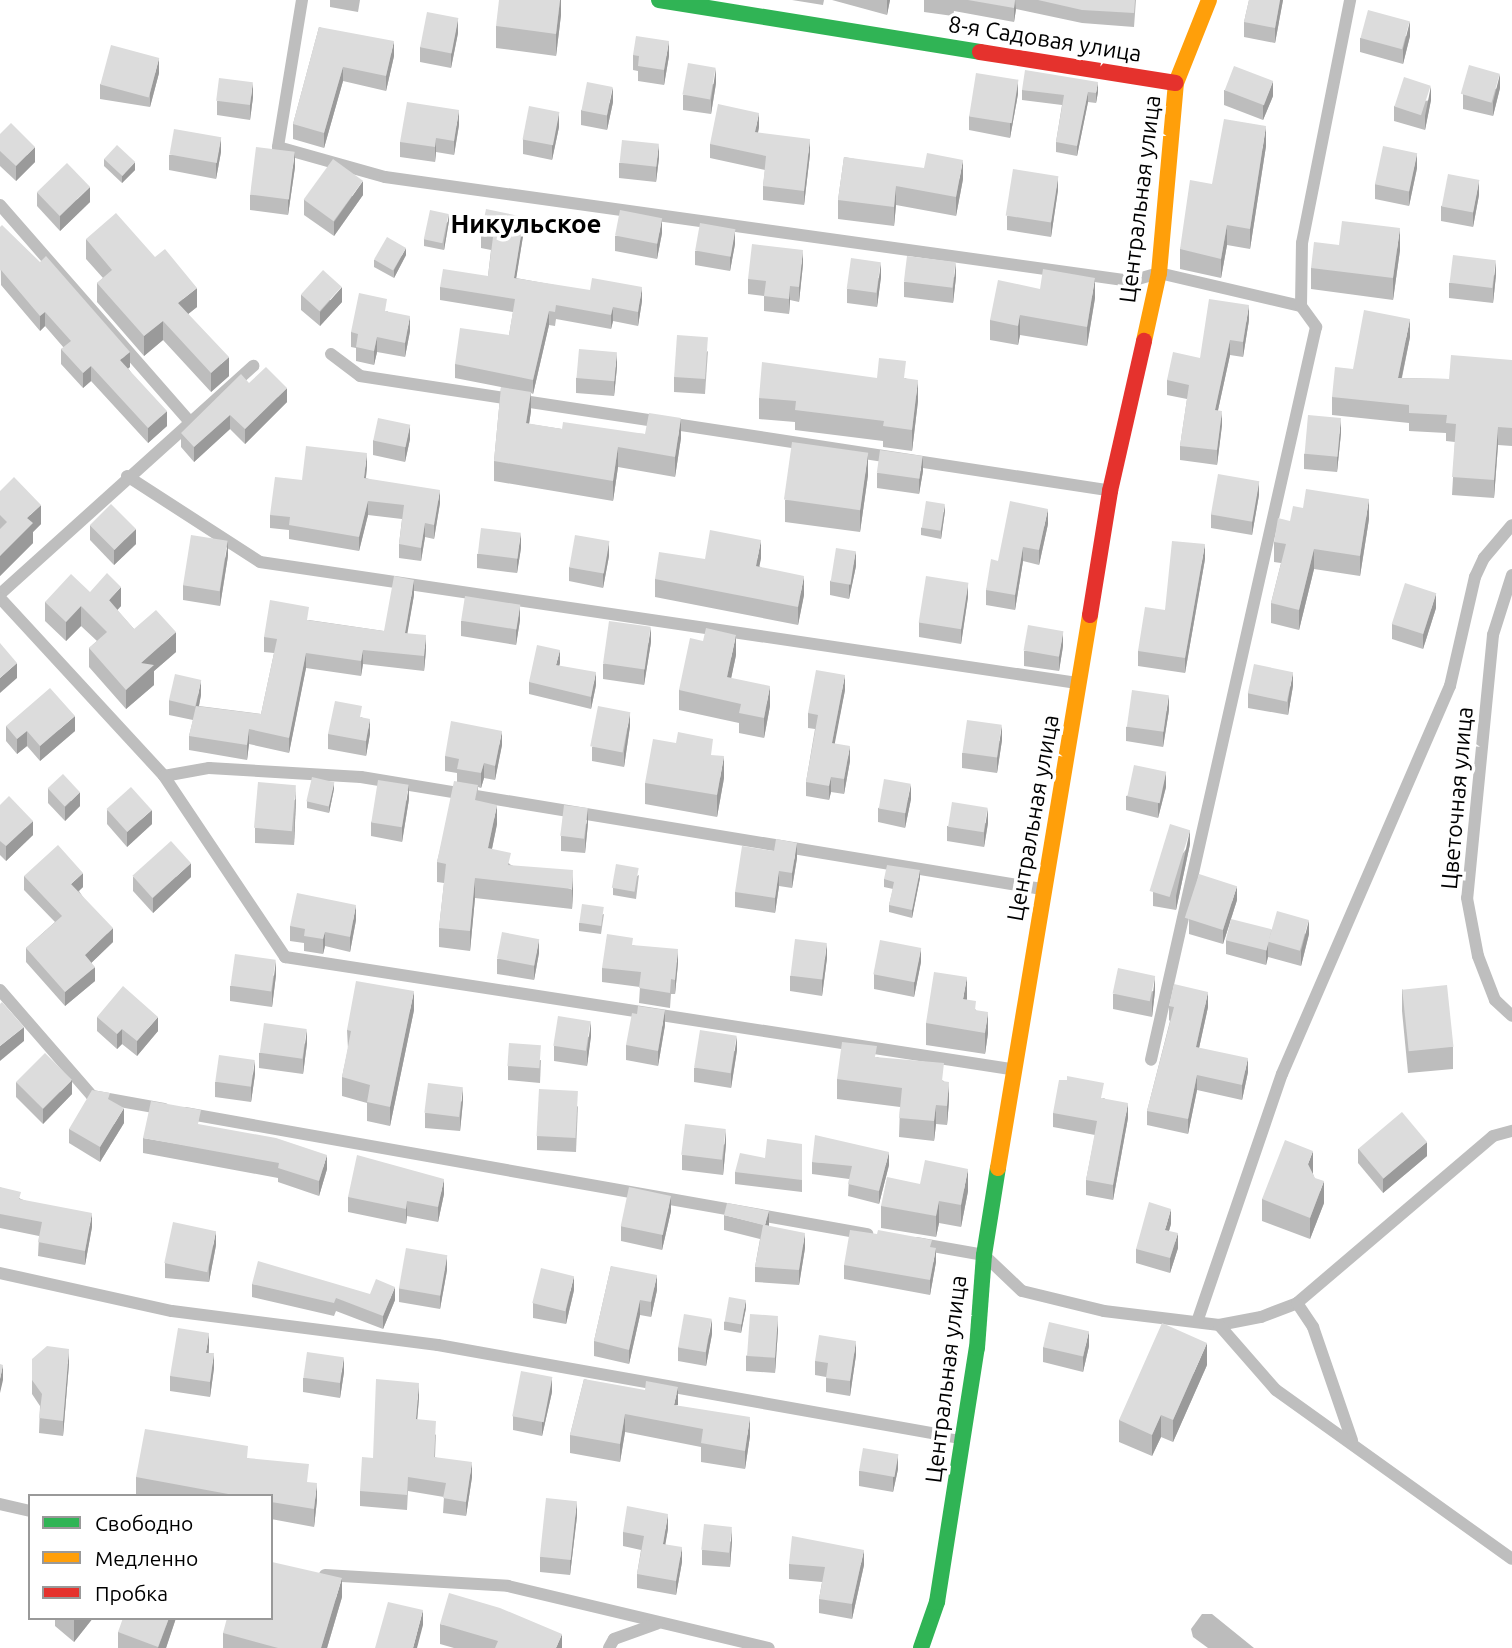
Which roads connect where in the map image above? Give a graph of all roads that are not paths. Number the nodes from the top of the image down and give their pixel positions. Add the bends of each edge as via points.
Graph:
1 (302, 0) edge
2 (659, 0) edge
3 (1209, 0) edge
4 (1350, 0) edge
5 (1176, 83) junction
6 (0, 205) edge
7 (1158, 273) junction
8 (1301, 306) junction
9 (331, 354) dead end
10 (253, 366) dead end
11 (190, 422) junction
12 (127, 476) junction
13 (1110, 491) junction
14 (1512, 525) edge
15 (1512, 575) edge
16 (0, 596) edge
17 (1081, 684) junction
18 (164, 776) junction
19 (1042, 889) junction
20 (0, 990) edge
21 (1512, 1016) edge
22 (1151, 1060) dead end
23 (1016, 1070) junction
24 (1512, 1131) edge
25 (875, 1236) edge
26 (902, 1241) edge
27 (984, 1255) junction
28 (0, 1273) edge
29 (1297, 1303) junction
30 (1197, 1322) junction
31 (1219, 1325) junction
32 (962, 1438) junction
33 (1352, 1440) junction
34 (0, 1504) edge
35 (28, 1511) edge
36 (1512, 1559) edge
37 (311, 1572) edge
38 (656, 1623) junction
39 (609, 1648) edge
40 (769, 1648) edge
41 (921, 1648) edge

1 - 7 lane via 278,147 385,177 1130,281
2 - 5 street, 8-я Садовая улица
3 - 5 street, Центральная улица
4 - 8 lane via 1302,243
5 - 7 street, Центральная улица
6 - 11 lane
7 - 8 lane
7 - 13 street, Центральная улица
8 - 22 lane via 1316,327
9 - 13 lane via 360,376
10 - 11 lane
11 - 12 lane
12 - 16 lane
12 - 17 lane via 260,562
13 - 17 street, Центральная улица
14 - 30 lane via 1484,558 1475,578 1450,686 1282,1074
15 - 21 lane, Цветочная улица via 1493,635 1467,898 1478,956 1495,1000
16 - 18 lane
17 - 19 street, Центральная улица
18 - 19 lane via 209,768 361,777
18 - 23 lane via 285,957
19 - 23 street, Центральная улица
20 - 25 lane via 92,1096
23 - 27 street, Центральная улица
24 - 29 lane via 1493,1136
26 - 27 lane
27 - 30 lane via 1022,1291 1104,1311
27 - 32 street, Центральная улица via 977,1348
28 - 32 lane via 172,1311 438,1345
29 - 31 lane via 1261,1317
29 - 33 lane via 1313,1327
30 - 31 lane
31 - 33 lane via 1276,1390
32 - 41 street, Центральная улица via 937,1602
33 - 36 lane
34 - 35 lane
37 - 38 lane via 351,1580 508,1586
38 - 39 lane via 614,1639
38 - 40 lane

